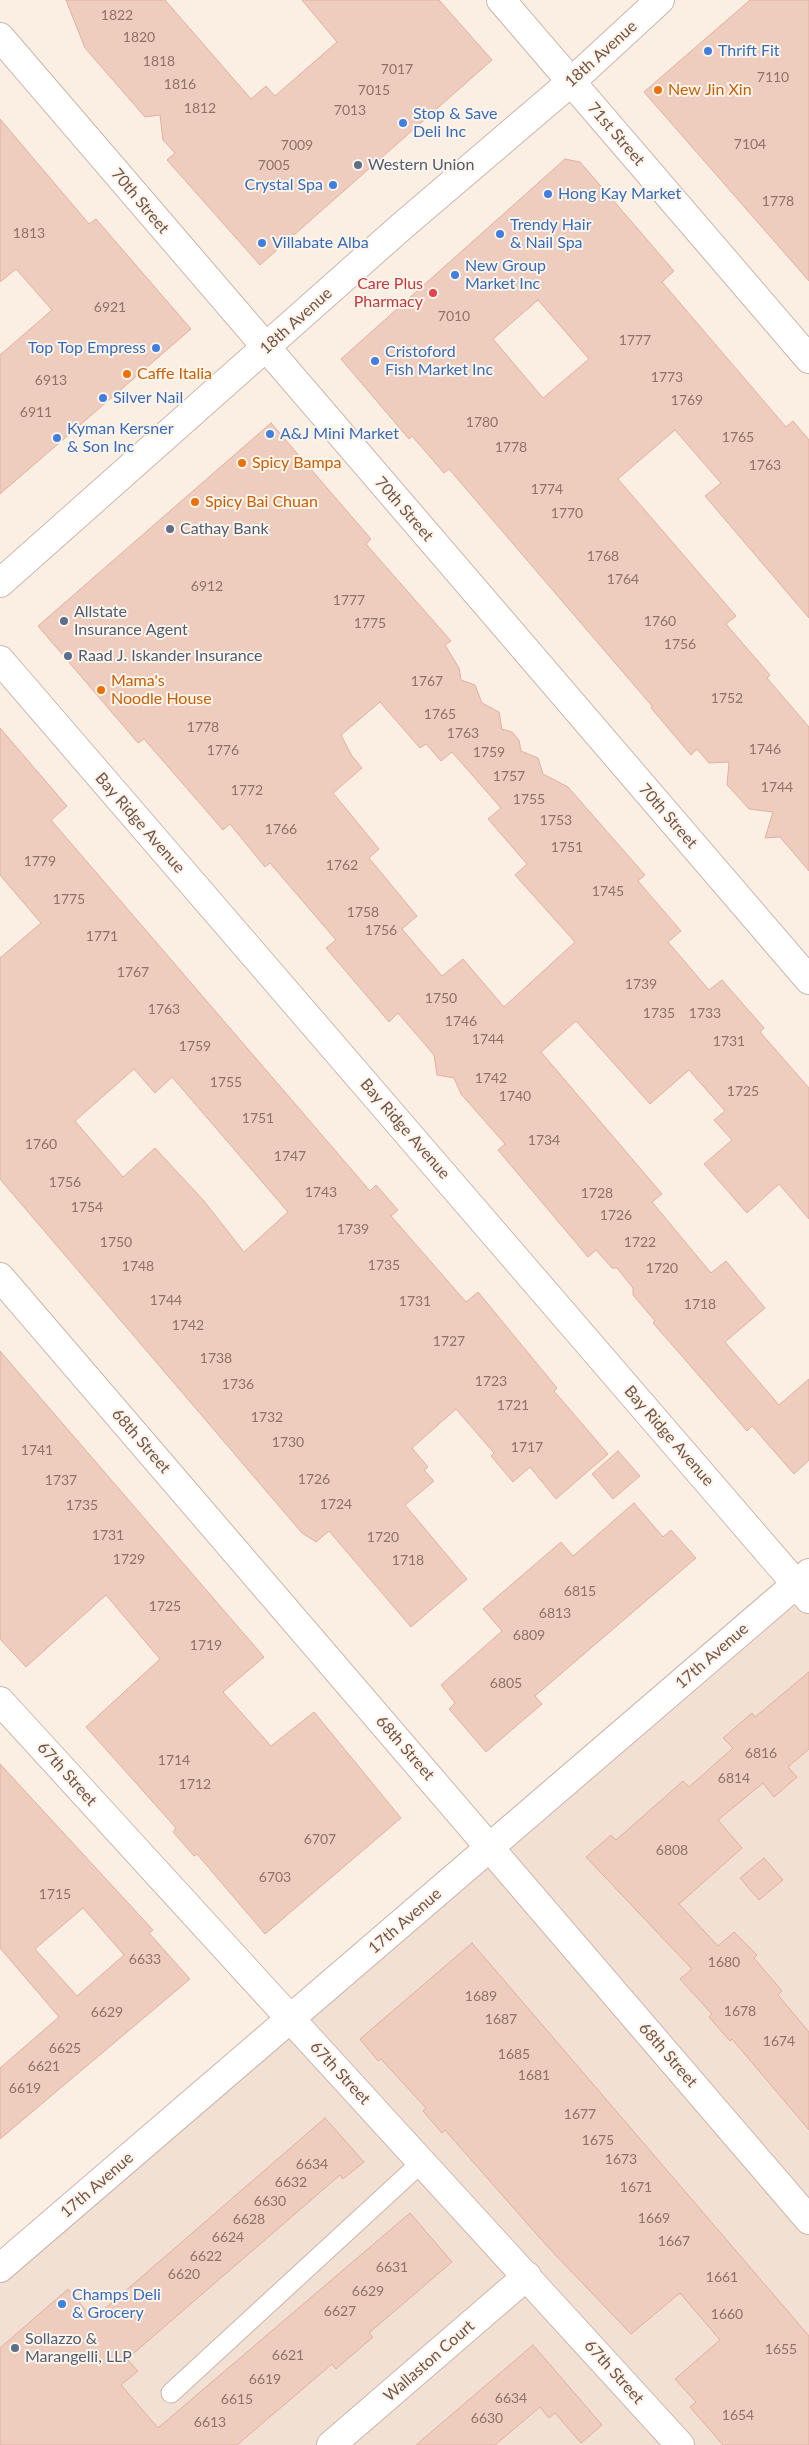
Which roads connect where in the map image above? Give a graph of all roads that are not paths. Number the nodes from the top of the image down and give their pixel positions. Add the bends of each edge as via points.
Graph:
1 (501, 0) edge
2 (660, 0) edge
3 (0, 37) edge
4 (571, 82) junction
5 (265, 348) junction
6 (809, 359) edge
7 (0, 582) edge
8 (0, 660) edge
9 (809, 980) edge
10 (0, 1277) edge
11 (805, 1585) edge
12 (0, 1701) edge
13 (490, 1846) junction
14 (290, 2019) junction
15 (422, 2162) junction
16 (809, 2220) edge
17 (0, 2268) edge
18 (528, 2276) junction
19 (171, 2393) dead end
20 (331, 2445) edge
21 (680, 2445) edge

1 - 4 street, 71st Street
2 - 4 street, 18th Avenue
3 - 5 street, 70th Street
4 - 5 street, 18th Avenue
4 - 6 street, 71st Street
5 - 7 street, 18th Avenue
5 - 9 street, 70th Street
8 - 11 street, Bay Ridge Avenue
10 - 13 street, 68th Street
11 - 13 street, 17th Avenue
12 - 14 street, 67th Street
13 - 14 street, 17th Avenue
13 - 16 street, 68th Street
14 - 15 street, 67th Street
14 - 17 street, 17th Avenue
15 - 18 street, 67th Street
15 - 19 lane
18 - 20 street, Wallaston Court
18 - 21 street, 67th Street

